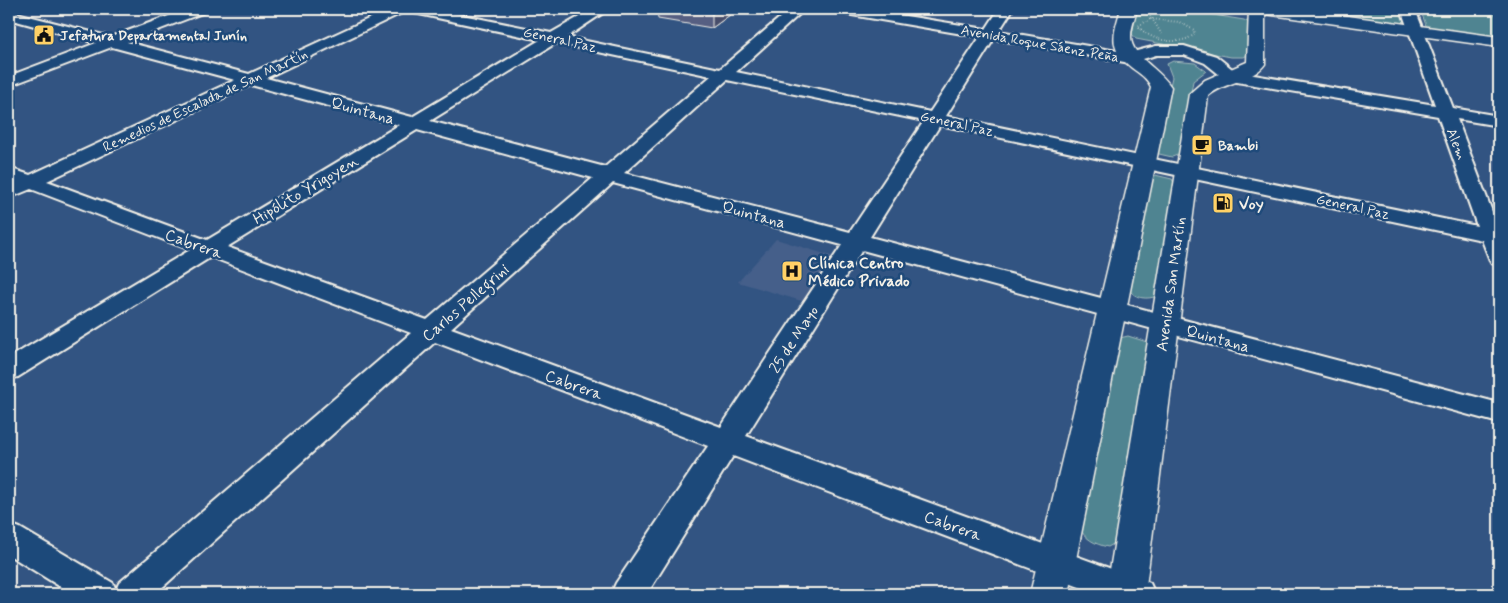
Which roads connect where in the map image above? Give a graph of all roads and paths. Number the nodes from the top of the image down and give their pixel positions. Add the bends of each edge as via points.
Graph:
1 (200, 9) edge
2 (401, 9) edge
3 (414, 9) edge
4 (602, 9) edge
5 (798, 9) edge
6 (840, 9) edge
7 (1006, 9) edge
8 (1145, 9) edge
9 (1217, 9) edge
10 (1228, 9) edge
11 (1257, 9) edge
12 (1266, 9) edge
13 (1408, 9) edge
14 (1480, 9) edge
15 (1140, 14) edge
16 (9, 15) edge
17 (1499, 17) edge
18 (1414, 30) junction
19 (989, 34) junction
20 (554, 38) junction
21 (111, 42) junction
22 (1499, 42) edge
23 (1168, 45) junction
24 (1130, 58) junction
25 (724, 74) junction
26 (1231, 76) junction
27 (250, 79) junction
28 (9, 81) edge
29 (1445, 112) junction
30 (935, 118) junction
31 (1499, 121) edge
32 (414, 123) junction
33 (1144, 162) junction
34 (1186, 171) junction
35 (609, 175) junction
36 (16, 182) edge
37 (1495, 236) edge
38 (856, 241) junction
39 (209, 248) junction
40 (1499, 258) edge
41 (1112, 310) junction
42 (1164, 324) junction
43 (431, 331) junction
44 (9, 370) edge
45 (1499, 413) edge
46 (727, 441) junction
47 (9, 538) edge
48 (1056, 563) junction
49 (1130, 593) edge
50 (101, 594) edge
51 (131, 594) edge
52 (628, 594) edge
53 (1049, 594) edge

1 - 21 street
2 - 27 street, Remedios de Escalada de San Martín
3 - 20 street, General Paz
4 - 20 street, Hipólito Yrigoyen
5 - 25 street, Carlos Pellegrini
6 - 19 street, Avenida Roque Sáenz Peña
7 - 19 street, 25 de Mayo
8 - 15 path
9 - 10 main road
11 - 26 main road, Avenida San Martín via 1256,64
12 - 18 main road
13 - 18 street, Alem
14 - 17 path
15 - 23 path
15 - 23 path via 1140,29
15 - 23 path via 1184,24 1196,34
15 - 24 main road via 1122,41
16 - 21 street, Quintana
18 - 22 main road
18 - 29 street, Alem
19 - 24 street, Avenida Roque Sáenz Peña
19 - 30 street, 25 de Mayo
20 - 25 street, General Paz
20 - 32 street, Hipólito Yrigoyen
21 - 27 street, Quintana
21 - 28 street
23 - 24 street, Avenida Roque Sáenz Peña
23 - 26 street, Avenida Roque Sáenz Peña via 1208,58
24 - 33 main road via 1157,77 1161,87
25 - 30 street, General Paz
25 - 35 street, Carlos Pellegrini
26 - 29 street
26 - 34 main road, Avenida San Martín via 1206,86 1199,94
27 - 32 street, Quintana
27 - 36 street, Remedios de Escalada de San Martín
29 - 31 street
29 - 37 street, Alem
30 - 33 street, General Paz
30 - 38 street, 25 de Mayo
32 - 35 street, Quintana
32 - 39 street, Hipólito Yrigoyen
33 - 34 street, General Paz
33 - 41 main road
34 - 37 street, General Paz
34 - 42 main road, Avenida San Martín
35 - 38 street, Quintana
35 - 43 street, Carlos Pellegrini
36 - 39 street, Cabrera
37 - 40 street, Alem
38 - 41 street, Quintana
38 - 46 street, 25 de Mayo
39 - 43 street, Cabrera
39 - 44 street, Hipólito Yrigoyen
41 - 42 street, Quintana
41 - 48 main road
42 - 45 street, Quintana
42 - 49 main road, Avenida San Martín
43 - 46 street, Cabrera
43 - 51 street, Carlos Pellegrini
46 - 48 street, Cabrera
46 - 52 street, 25 de Mayo
47 - 50 street
48 - 49 street, Cabrera
48 - 53 main road

